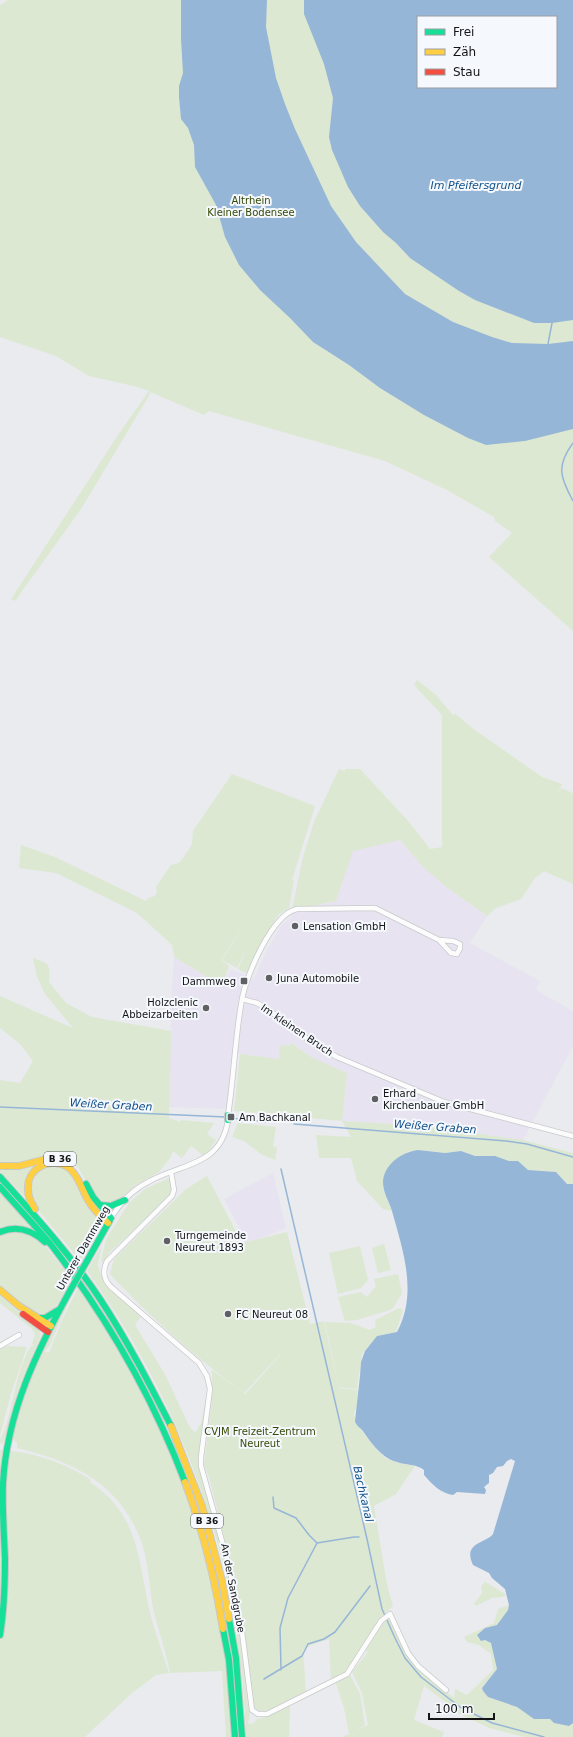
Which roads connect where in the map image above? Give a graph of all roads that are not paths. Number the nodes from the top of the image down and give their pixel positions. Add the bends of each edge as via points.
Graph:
1 (439, 940) junction
2 (242, 999) junction
3 (573, 1136) edge
4 (0, 1166) edge
5 (171, 1172) junction
6 (0, 1177) edge
7 (0, 1187) edge
8 (125, 1200) junction
9 (100, 1205) junction
10 (109, 1221) junction
11 (46, 1226) junction
12 (0, 1232) edge
13 (66, 1264) junction
14 (0, 1290) edge
15 (0, 1294) edge
16 (60, 1309) junction
17 (38, 1318) junction
18 (51, 1326) junction
19 (48, 1332) junction
20 (19, 1335) dead end
21 (0, 1346) edge
22 (0, 1635) edge
23 (446, 1690) dead end
24 (235, 1737) edge
25 (242, 1737) edge

1 - 1 street via 451,953 456,954 459,951 460,944 457,942
1 - 2 street, Unterer Dammweg via 372,907 292,910 280,919 264,943
2 - 3 street, Im kleinen Bruch via 260,1004 320,1048 444,1102
2 - 5 street, Unterer Dammweg via 224,1136 210,1154 194,1164
4 - 9 main road, B 36 via 21,1167 48,1158 66,1161 79,1171
5 - 8 street, Unterer Dammweg via 147,1182
5 - 23 street, An der Sandgrube via 174,1190 172,1196 107,1261 104,1274 111,1287 199,1363 208,1379 210,1389 201,1466 223,1540 233,1585 252,1710 258,1714 267,1714 348,1674 383,1619 390,1614 408,1653 418,1666
6 - 11 main road, B 36
7 - 13 main road, B 36 via 38,1228
8 - 9 main road via 111,1206
8 - 10 street, Unterer Dammweg
9 - 10 main road, B 36
10 - 11 main road via 91,1205 72,1171 64,1165 50,1163 34,1171 27,1186 30,1202
10 - 16 main road, Unterer Dammweg, bridge
11 - 25 main road, B 36 via 102,1300 136,1356 168,1418 190,1470 207,1521 227,1601 239,1683
12 - 13 main road, B 36 via 16,1228 30,1231 43,1240
13 - 24 main road, B 36 via 97,1306 131,1361 162,1422 186,1481 220,1602 232,1686
14 - 17 main road
15 - 19 main road
16 - 17 main road via 45,1318
16 - 18 main road, Unterer Dammweg
17 - 18 main road
18 - 19 main road, Unterer Dammweg
19 - 22 main road, Unterer Dammweg via 19,1400 5,1457 3,1492 6,1590
20 - 21 street

